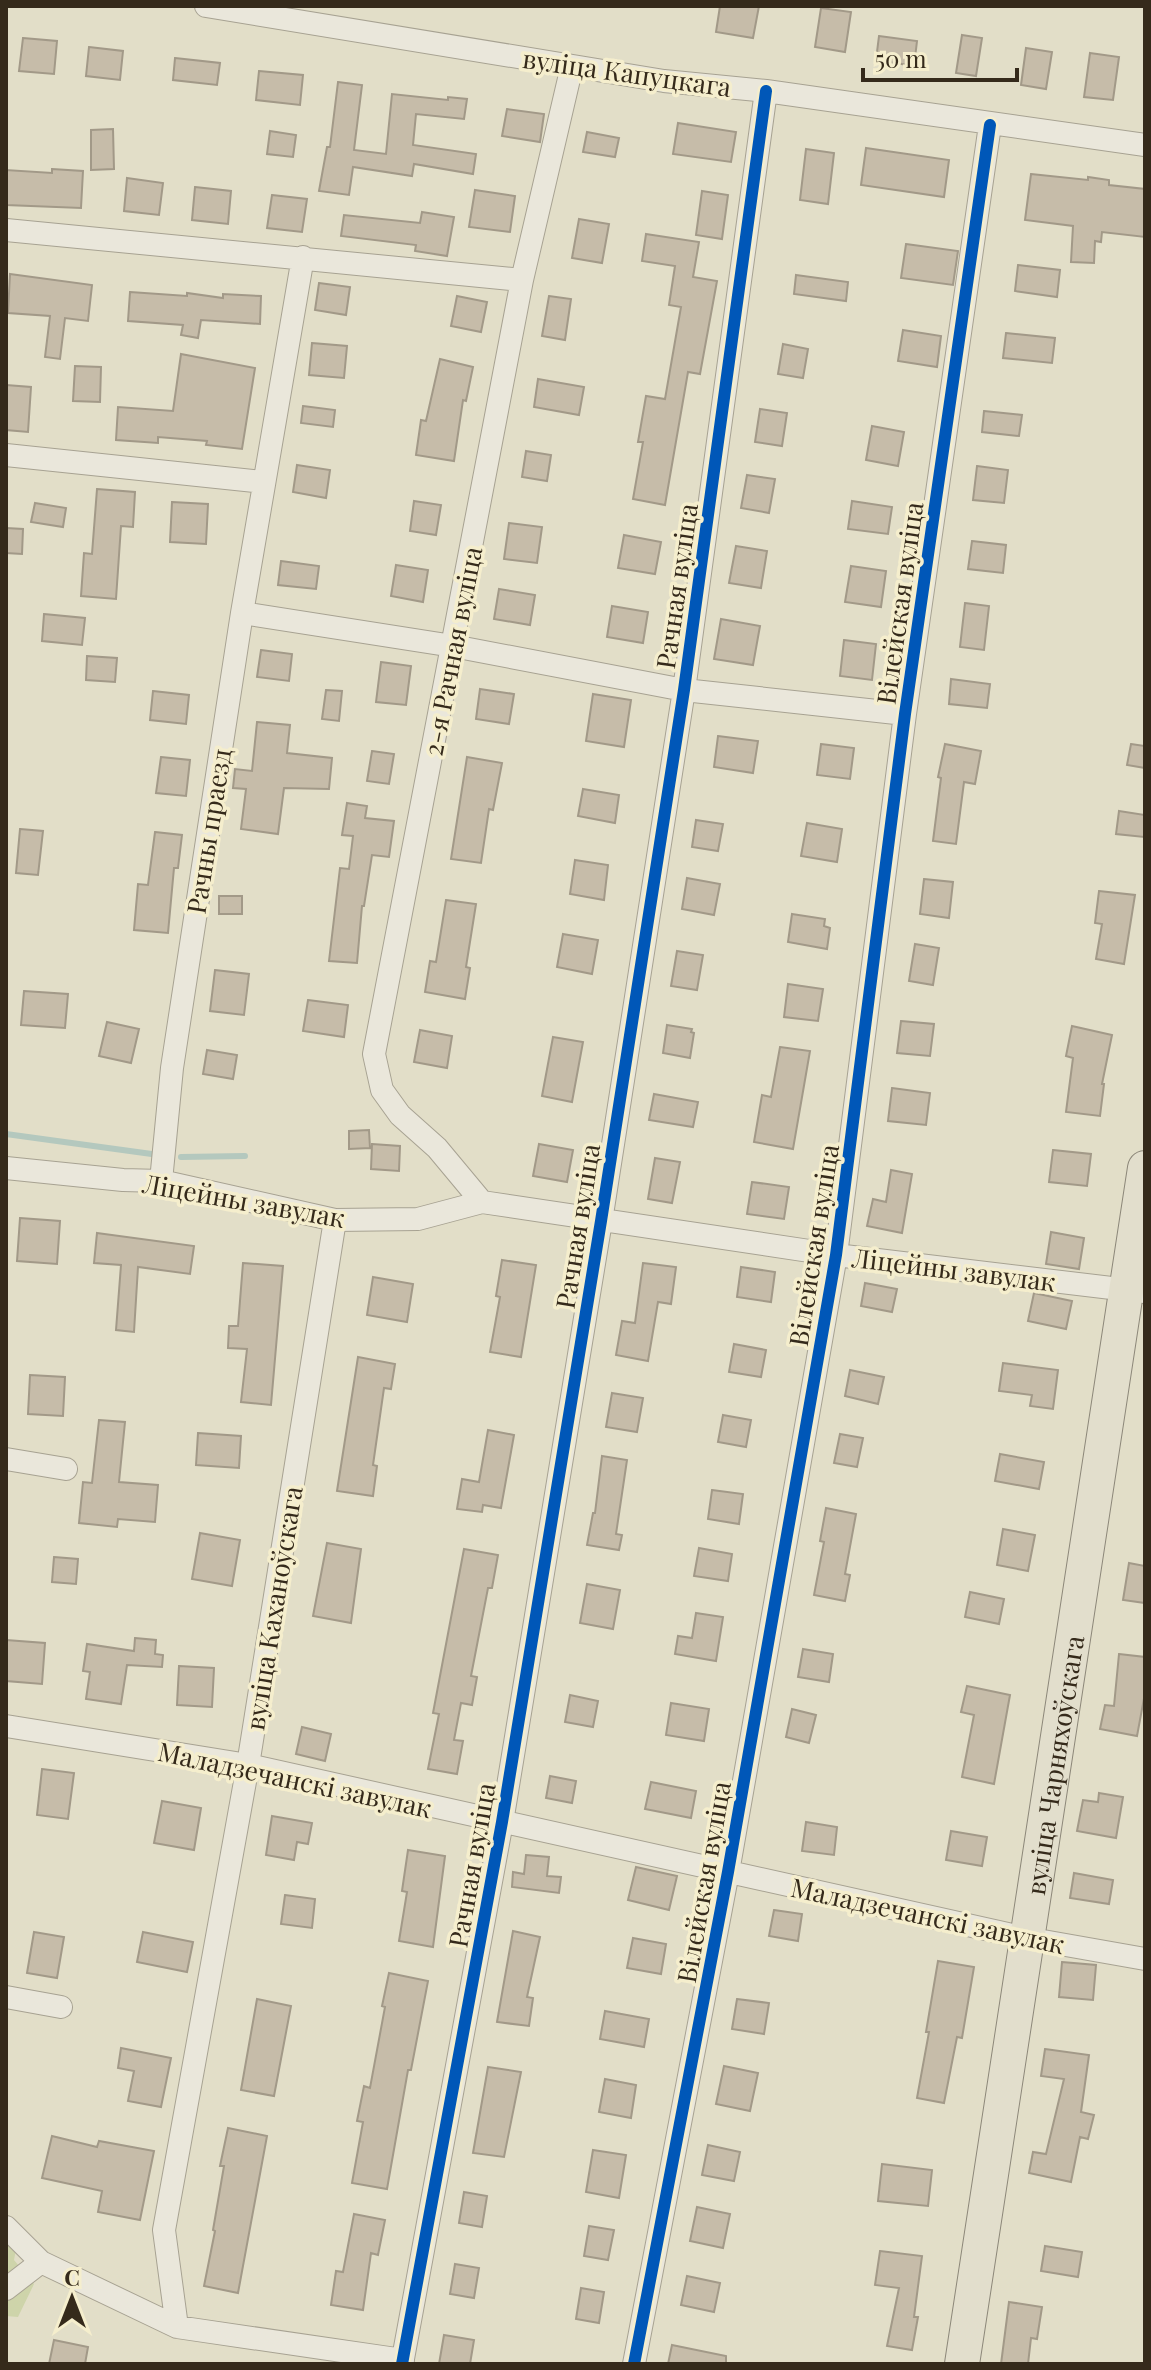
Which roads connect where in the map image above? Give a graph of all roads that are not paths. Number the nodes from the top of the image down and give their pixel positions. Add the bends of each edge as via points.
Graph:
1 (206, 6) edge
2 (572, 66) junction
3 (766, 91) junction
4 (990, 125) junction
5 (1145, 145) edge
6 (6, 230) edge
7 (303, 257) junction
8 (522, 280) junction
9 (6, 455) edge
10 (263, 482) junction
11 (242, 613) junction
12 (453, 646) junction
13 (684, 690) junction
14 (905, 714) junction
15 (6, 1168) edge
16 (1145, 1168) edge
17 (161, 1181) junction
18 (482, 1202) junction
19 (335, 1220) junction
20 (601, 1221) junction
21 (836, 1255) junction
22 (1135, 1291) edge
23 (6, 1459) edge
24 (66, 1469) dead end
25 (6, 1726) edge
26 (248, 1765) junction
27 (502, 1822) junction
28 (728, 1872) junction
29 (1026, 1938) junction
30 (1145, 1959) edge
31 (6, 1997) edge
32 (61, 2007) dead end
33 (7, 2227) edge
34 (41, 2262) junction
35 (6, 2289) edge
36 (177, 2327) junction
37 (402, 2362) edge
38 (634, 2364) edge
39 (962, 2364) edge

1 - 2 street, вуліца Капуцкага
2 - 3 street, вуліца Капуцкага
2 - 8 street, 2-я Рачная вуліца
3 - 4 street, вуліца Капуцкага
3 - 13 street, Рачная вуліца
4 - 5 street, вуліца Капуцкага
4 - 14 street, Вілейская вуліца
6 - 7 street
7 - 8 street
7 - 10 street, Рачны праезд
8 - 12 street, 2-я Рачная вуліца
9 - 10 street
10 - 11 street, Рачны праезд
11 - 12 street
11 - 17 street, Рачны праезд via 172,1068
12 - 13 street
12 - 18 street, 2-я Рачная вуліца via 374,1054 382,1090 400,1115 437,1148
13 - 14 street
13 - 20 street, Рачная вуліца
14 - 21 street, Вілейская вуліца
15 - 17 street, Ліцейны завулак
16 - 22 main road, вуліца Чарняхоўскага
17 - 19 street, Ліцейны завулак
18 - 19 street, Ліцейны завулак via 418,1219
18 - 20 street, Ліцейны завулак
19 - 26 street, вуліца Каханоўскага
20 - 21 street, Ліцейны завулак
20 - 27 street, Рачная вуліца
21 - 22 street, Ліцейны завулак
21 - 28 street, Вілейская вуліца
22 - 29 main road, вуліца Чарняхоўскага
23 - 24 street
25 - 26 street, Маладзечанскі завулак
26 - 27 street, Маладзечанскі завулак
26 - 36 street, вуліца Каханоўскага via 164,2230
27 - 28 street, Маладзечанскі завулак
27 - 37 street, Рачная вуліца
28 - 29 street, Маладзечанскі завулак
28 - 38 street, Вілейская вуліца
29 - 30 street, Маладзечанскі завулак
29 - 39 main road, вуліца Чарняхоўскага
31 - 32 street
33 - 34 street
34 - 35 street
34 - 36 street
36 - 37 street

